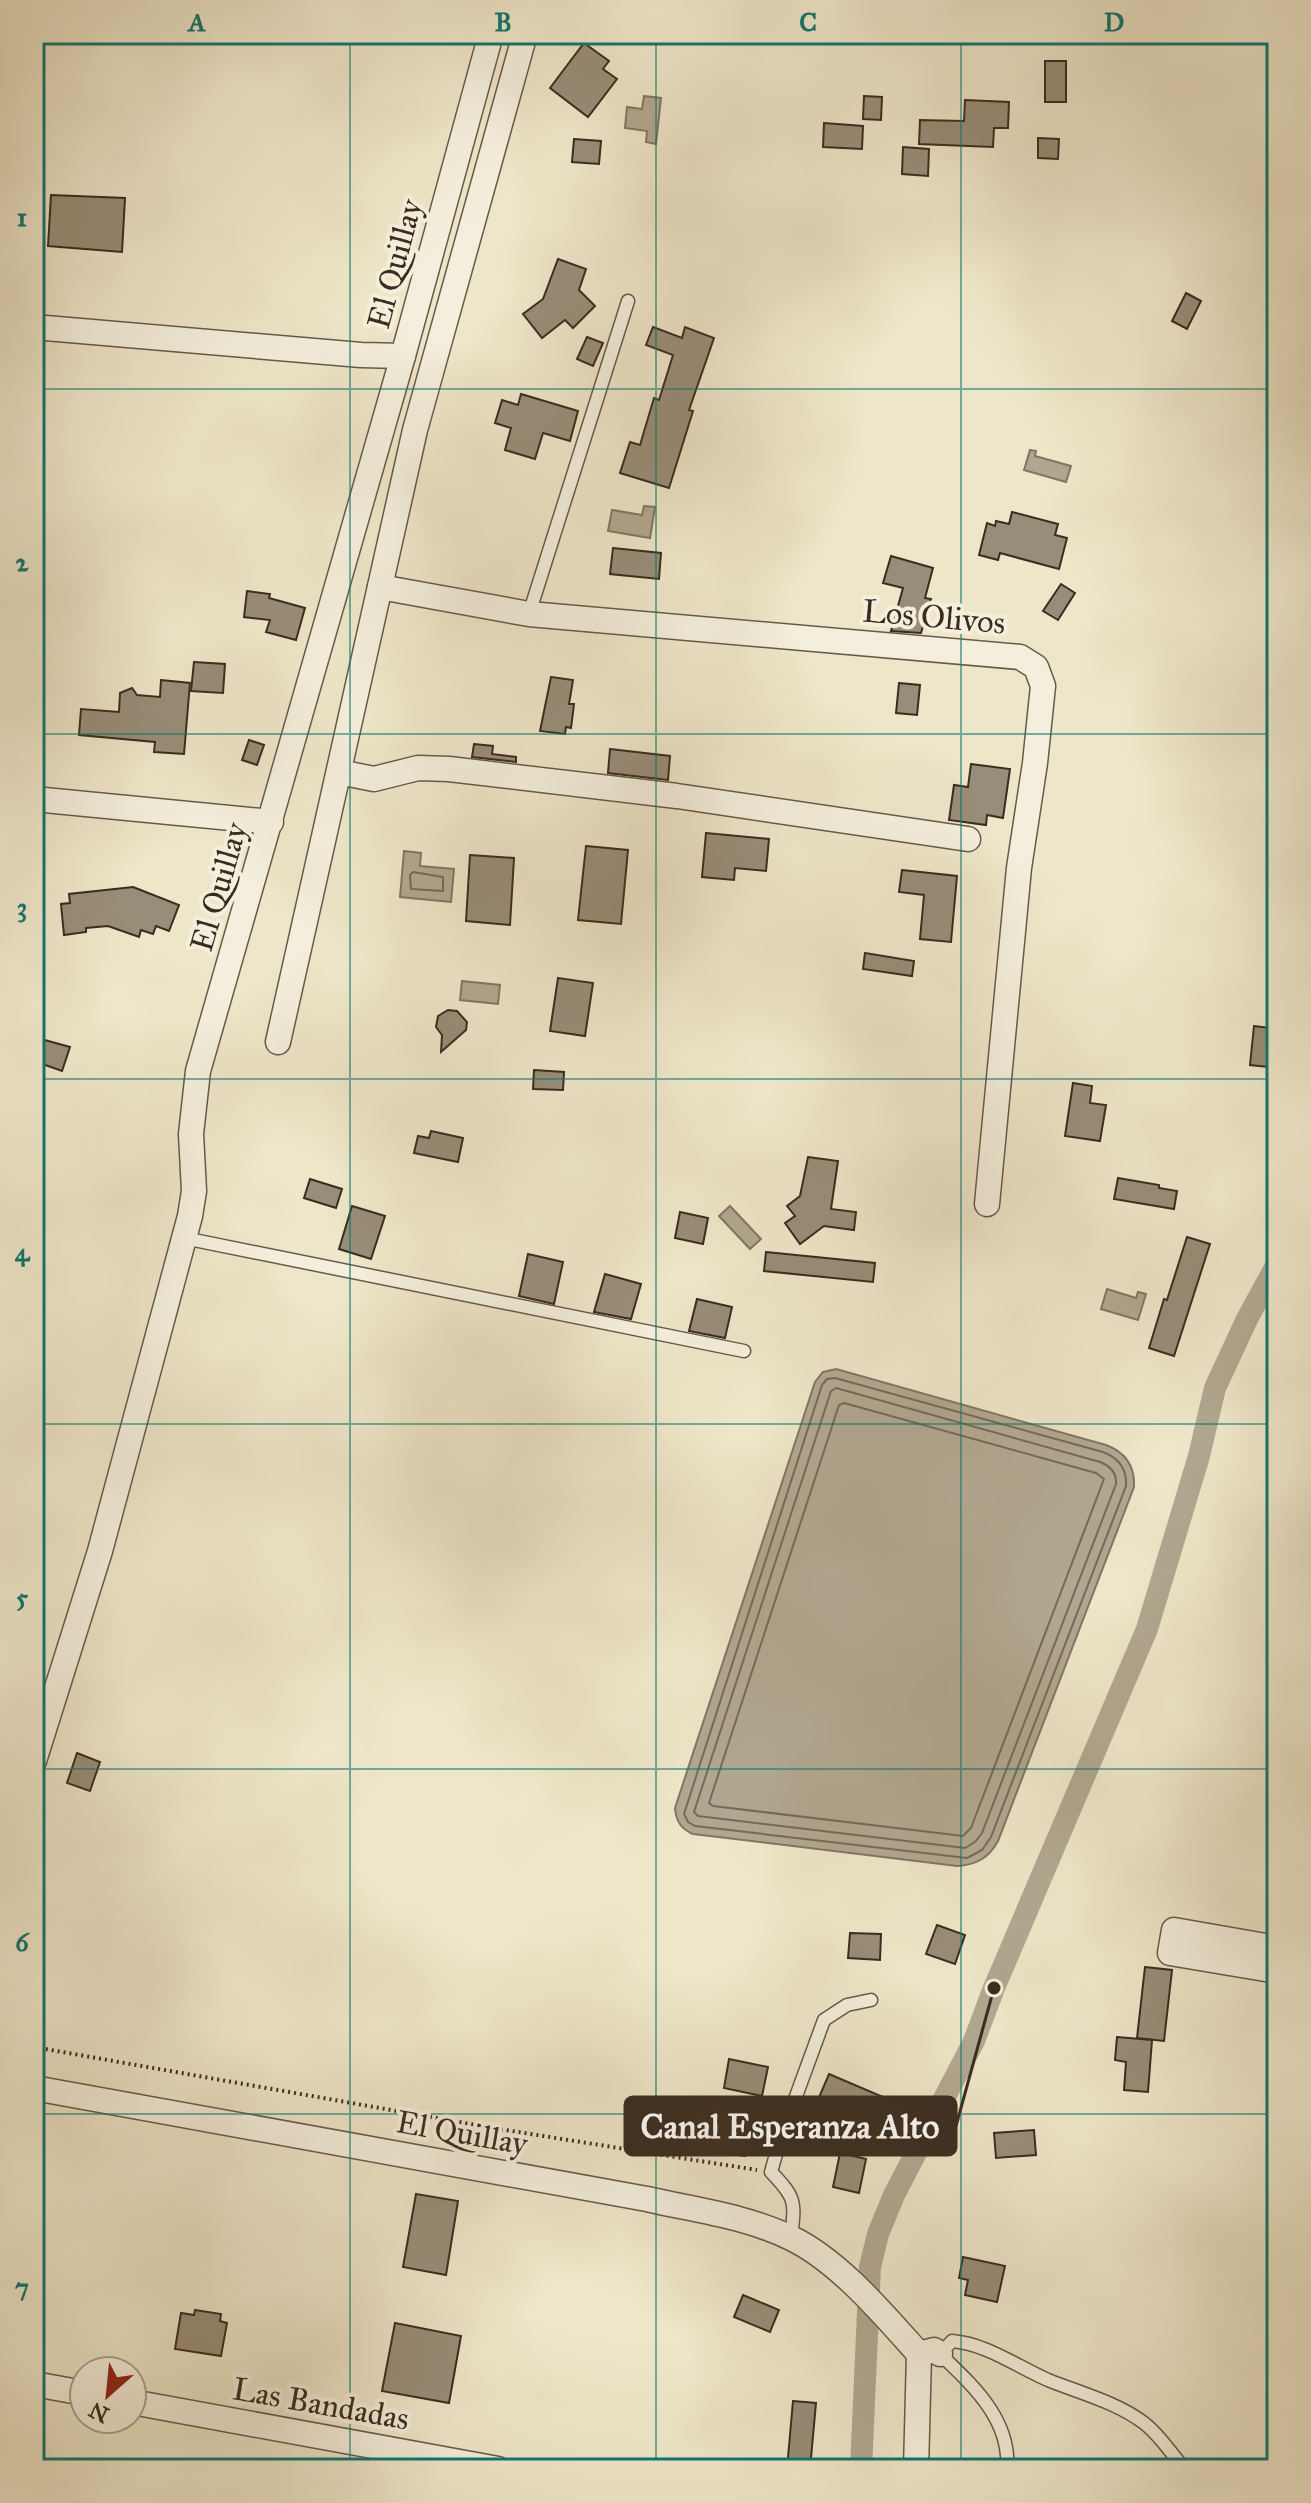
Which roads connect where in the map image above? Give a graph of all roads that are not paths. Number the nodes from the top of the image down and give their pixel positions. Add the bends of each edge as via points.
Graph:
1 (491, 34) edge
2 (525, 34) edge
3 (628, 301) dead end
4 (34, 327) edge
5 (403, 356) junction
6 (380, 587) junction
7 (529, 614) junction
8 (339, 772) junction
9 (34, 799) edge
10 (271, 822) junction
11 (968, 839) dead end
12 (278, 1042) dead end
13 (987, 1204) dead end
14 (184, 1238) junction
15 (744, 1351) dead end
16 (34, 1761) edge
17 (1277, 1948) edge
18 (1277, 1971) edge
19 (871, 2000) dead end
20 (34, 2088) edge
21 (791, 2238) junction
22 (929, 2354) junction
23 (34, 2384) edge
24 (68, 2390) edge
25 (148, 2405) edge
26 (1179, 2466) edge
27 (498, 2469) edge
28 (916, 2469) edge
29 (1007, 2469) edge

1 - 5 street, El Quillay
2 - 6 street via 415,430
3 - 7 lane
4 - 5 street
5 - 10 street, El Quillay
6 - 7 street, Los Olivos
6 - 8 street
7 - 13 street, Los Olivos via 1020,657 1036,667 1043,686 1019,868
8 - 11 street via 374,779 418,768 449,769
8 - 12 street
9 - 10 street
10 - 14 street, El Quillay via 198,1071 191,1134 194,1191
14 - 15 lane
14 - 16 street, El Quillay via 100,1551
17 - 18 street via 1172,1941
19 - 21 lane via 847,2005 824,2020 780,2140 771,2172 795,2204
20 - 21 street, El Quillay via 647,2199
21 - 22 street, El Quillay via 826,2261
22 - 26 lane via 952,2341 980,2347 1094,2397 1161,2438
22 - 28 street
22 - 29 lane via 971,2384 991,2409 1005,2439
23 - 24 street
25 - 27 street, Las Bandadas

